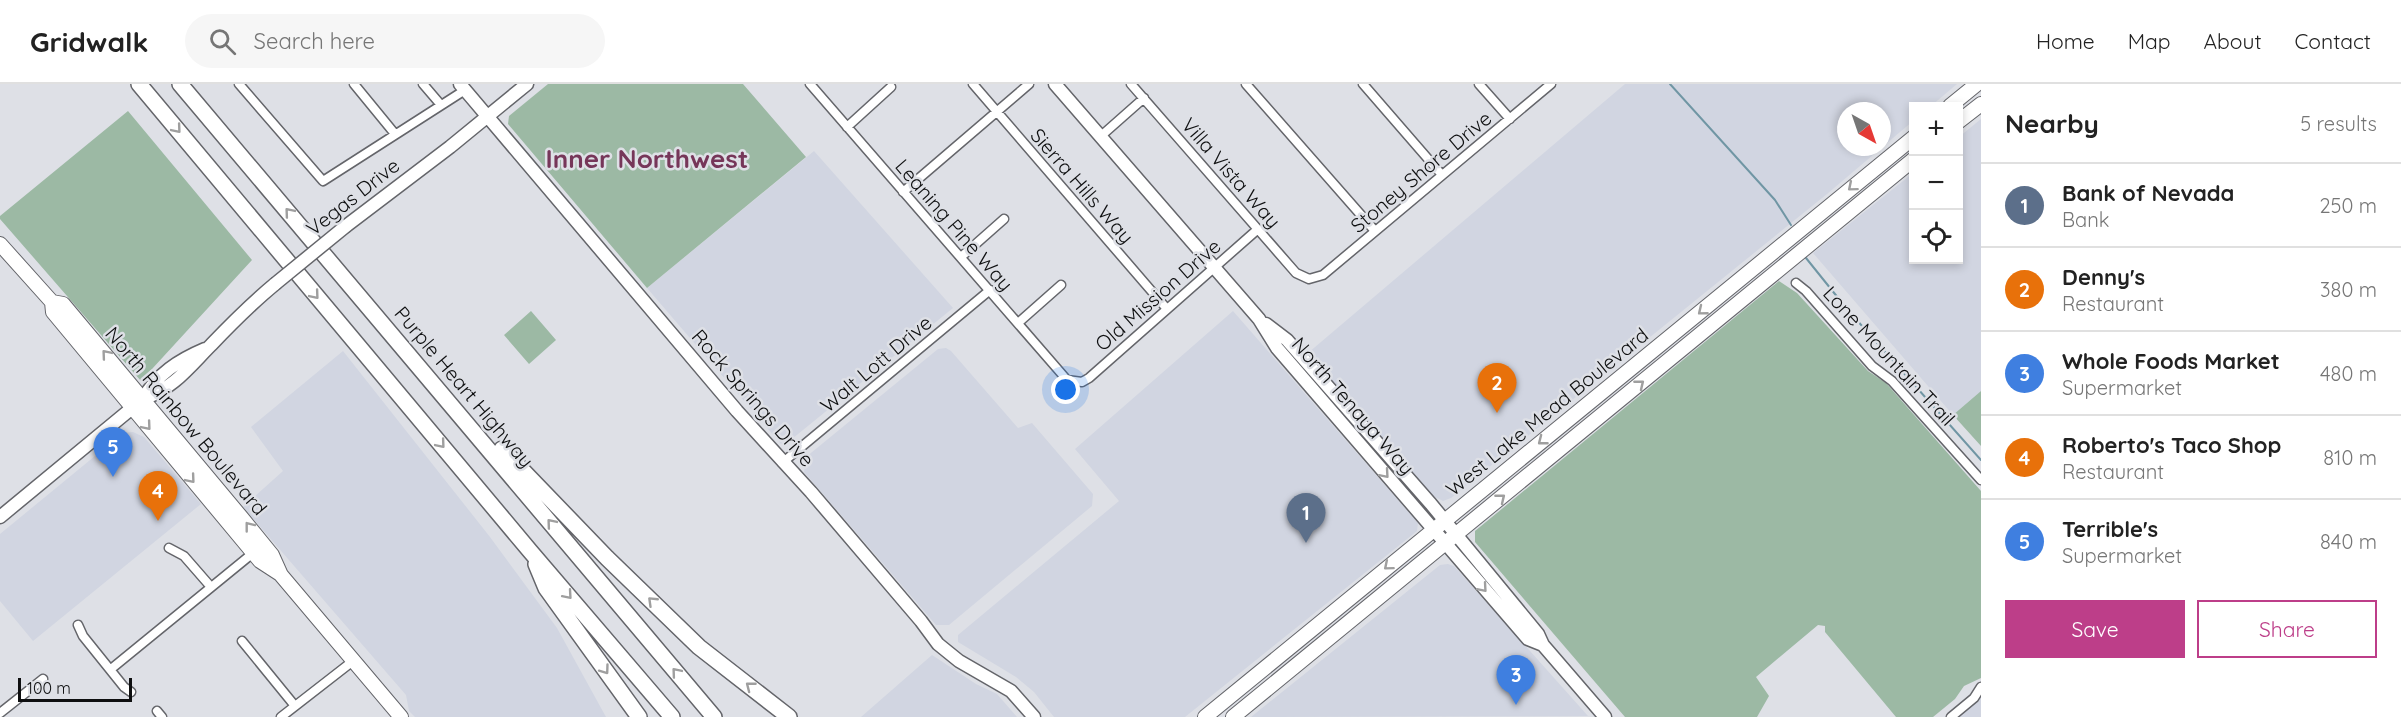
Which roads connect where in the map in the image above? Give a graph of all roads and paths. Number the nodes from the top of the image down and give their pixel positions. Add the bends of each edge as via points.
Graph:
1 (139, 84) edge
2 (180, 84) edge
3 (239, 84) edge
4 (354, 84) edge
5 (423, 84) edge
6 (527, 84) edge
7 (810, 84) edge
8 (973, 84) edge
9 (1029, 84) edge
10 (1055, 84) edge
11 (1131, 84) edge
12 (1246, 84) edge
13 (1363, 84) edge
14 (1479, 84) edge
15 (1551, 84) edge
16 (463, 87) edge
17 (891, 87) dead end
18 (1976, 95) edge
19 (1144, 99) junction
20 (1959, 102) edge
21 (441, 105) junction
22 (996, 111) junction
23 (1963, 116) edge
24 (488, 117) junction
25 (1510, 119) junction
26 (847, 127) junction
27 (395, 134) junction
28 (1101, 136) junction
29 (1909, 141) edge
30 (1896, 151) junction
31 (1909, 163) edge
32 (1442, 175) junction
33 (903, 192) junction
34 (1868, 196) junction
35 (1821, 214) junction
36 (1004, 219) dead end
37 (1258, 229) junction
38 (1375, 231) junction
39 (0, 244) edge
40 (962, 257) junction
41 (1760, 263) junction
42 (1784, 266) junction
43 (1215, 268) junction
44 (1309, 279) joint
45 (1796, 283) dead end
46 (1061, 285) dead end
47 (990, 290) junction
48 (367, 304) junction
49 (1167, 309) junction
50 (1259, 319) junction
51 (1018, 323) junction
52 (1712, 325) junction
53 (1277, 348) junction
54 (1307, 363) junction
55 (1304, 380) junction
56 (1077, 382) joint
57 (138, 404) junction
58 (1344, 405) junction
59 (1584, 408) junction
60 (1594, 421) junction
61 (782, 463) junction
62 (1981, 480) edge
63 (0, 517) edge
64 (1438, 524) junction
65 (1450, 539) junction
66 (170, 548) dead end
67 (530, 550) junction
68 (253, 553) junction
69 (281, 575) junction
70 (1363, 586) junction
71 (211, 587) junction
72 (78, 625) dead end
73 (1304, 634) junction
74 (242, 641) dead end
75 (1316, 649) junction
76 (353, 661) junction
77 (1265, 667) junction
78 (111, 669) junction
79 (43, 679) dead end
80 (1275, 682) junction
81 (1981, 687) edge
82 (131, 692) dead end
83 (295, 706) junction
84 (1220, 711) edge
85 (0, 713) edge
86 (281, 717) edge
87 (401, 717) edge
88 (639, 717) edge
89 (672, 717) edge
90 (714, 717) edge
91 (789, 717) edge
92 (1034, 717) edge
93 (1205, 717) edge
94 (1232, 717) edge
95 (1605, 717) edge
96 (1951, 717) edge

1 -> 67 highway
48 -> 2 highway, Purple Heart Highway
3 - 27 street via 323,181
4 - 27 street
5 - 21 street
6 - 24 main road, Vegas Drive
7 - 26 street, Leaning Pine Way
8 - 22 street, Sierra Hills Way
9 - 22 street
10 - 28 main road, North Tenaya Way
11 - 19 street, Villa Vista Way
12 - 38 street
13 - 32 street
14 - 25 street
15 - 25 street, Stoney Shore Drive
16 - 21 street
16 - 24 main road, Rock Springs Drive
17 - 26 street
18 - 20 main road
18 - 23 main road
19 - 28 street
19 - 37 street, Villa Vista Way
21 - 27 street
22 - 33 street
22 - 49 street, Sierra Hills Way
24 - 57 main road, Vegas Drive, bridge via 275,284 209,347 182,359 152,384
24 - 61 main road, Rock Springs Drive
25 - 32 street, Stoney Shore Drive
26 - 33 street, Leaning Pine Way
28 - 43 main road, North Tenaya Way
29 - 30 main road, West Lake Mead Boulevard
30 - 34 main road via 1899,158
30 -> 35 main road, West Lake Mead Boulevard
31 - 34 main road, West Lake Mead Boulevard
32 - 38 street, Stoney Shore Drive
33 - 40 street, Leaning Pine Way
34 - 42 main road, West Lake Mead Boulevard
35 - 41 main road, West Lake Mead Boulevard
35 - 42 main road via 1814,228 1770,265 1772,270
36 - 40 street
37 - 43 street, Old Mission Drive
37 - 44 street, Villa Vista Way via 1296,273
38 - 44 street, Stoney Shore Drive via 1323,275
39 - 57 main road, North Rainbow Boulevard via 52,302 63,304
40 - 47 street, Leaning Pine Way
41 - 52 main road via 1758,276 1729,300
41 -> 59 main road, West Lake Mead Boulevard
42 - 52 main road, West Lake Mead Boulevard
43 - 49 street, Old Mission Drive
43 - 50 main road, North Tenaya Way
45 - 62 street, Lone Mountain Trail
46 - 51 street
47 - 51 street, Leaning Pine Way
47 - 61 street, Walt Lott Drive
90 -> 48 highway, Purple Heart Highway
91 -> 48 highway via 699,646 615,566
49 - 56 street, Old Mission Drive via 1089,378
50 - 53 main road, North Tenaya Way
50 - 54 main road, North Tenaya Way via 1287,340
51 - 56 street, Leaning Pine Way via 1061,376
60 -> 52 main road, West Lake Mead Boulevard
53 - 54 main road via 1301,364
53 - 55 main road, North Tenaya Way
54 - 58 main road, North Tenaya Way
55 - 58 main road via 1312,380
55 -> 64 main road, North Tenaya Way
57 - 63 main road, Vegas Drive
57 -> 68 main road, North Rainbow Boulevard
69 -> 57 main road, North Rainbow Boulevard via 272,555
58 - 64 main road, North Tenaya Way
59 - 60 main road
59 -> 64 main road, West Lake Mead Boulevard
65 -> 60 main road, West Lake Mead Boulevard
61 - 92 main road, Rock Springs Drive via 811,492 942,649 1004,686
64 - 65 main road, North Tenaya Way
64 -> 70 main road, West Lake Mead Boulevard
65 - 75 main road, West Lake Mead Boulevard
65 - 95 main road, North Tenaya Way via 1528,639 1543,645
66 - 71 street via 184,556
67 -> 88 highway via 546,588
67 -> 89 highway
68 - 69 main road, North Rainbow Boulevard
68 - 71 street
69 - 76 main road, North Rainbow Boulevard
70 - 73 main road, West Lake Mead Boulevard
70 - 75 main road via 1337,620 1314,639
71 - 78 street
72 - 78 street
73 - 77 main road, West Lake Mead Boulevard
73 - 80 main road via 1304,648 1282,668
74 - 83 street
75 - 80 main road, West Lake Mead Boulevard
76 - 83 street
76 - 87 main road, North Rainbow Boulevard
77 - 84 main road, West Lake Mead Boulevard
77 - 94 main road via 1252,690 1232,707
78 - 82 street
79 - 85 street
80 - 94 main road, West Lake Mead Boulevard
81 - 96 street
83 - 86 street
84 - 93 main road, West Lake Mead Boulevard

